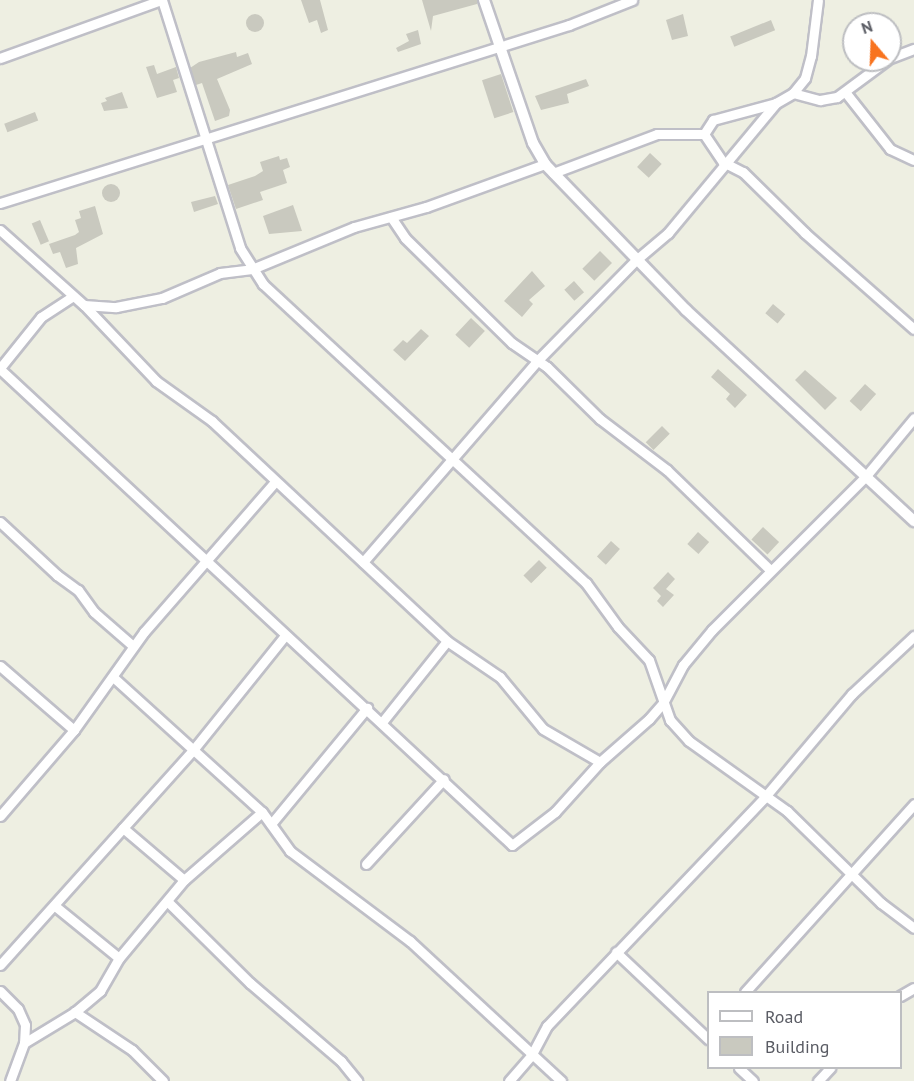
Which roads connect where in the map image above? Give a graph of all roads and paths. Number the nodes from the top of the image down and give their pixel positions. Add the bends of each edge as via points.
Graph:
1 (162, 0) edge
2 (484, 0) edge
3 (632, 0) edge
4 (818, 0) edge
5 (497, 47) junction
6 (0, 58) edge
7 (873, 72) edge
8 (794, 93) junction
9 (846, 93) junction
10 (776, 103) junction
11 (704, 134) junction
12 (204, 139) junction
13 (914, 160) edge
14 (723, 162) junction
15 (549, 169) junction
16 (0, 203) edge
17 (391, 217) junction
18 (0, 230) edge
19 (636, 260) junction
20 (252, 269) junction
21 (72, 297) junction
22 (84, 305) junction
23 (914, 329) edge
24 (536, 362) junction
25 (0, 368) edge
26 (914, 418) edge
27 (453, 461) junction
28 (866, 476) junction
29 (275, 482) junction
30 (914, 521) edge
31 (0, 522) edge
32 (363, 562) junction
33 (206, 564) junction
34 (770, 569) junction
35 (914, 636) edge
36 (284, 637) junction
37 (447, 641) junction
38 (133, 646) junction
39 (0, 666) edge
40 (112, 677) junction
41 (663, 703) junction
42 (367, 708) junction
43 (383, 721) junction
44 (74, 730) junction
45 (193, 750) junction
46 (600, 762) junction
47 (444, 779) junction
48 (764, 798) junction
49 (914, 804) edge
50 (262, 812) junction
51 (0, 816) edge
52 (271, 824) junction
53 (123, 828) junction
54 (366, 864) dead end
55 (854, 873) junction
56 (184, 880) junction
57 (167, 901) junction
58 (55, 906) junction
59 (914, 928) edge
60 (616, 952) junction
61 (119, 958) junction
62 (0, 965) edge
63 (0, 991) edge
64 (747, 991) edge
65 (75, 1012) junction
66 (25, 1025) junction
67 (45, 1033) junction
68 (707, 1035) edge
69 (24, 1043) junction
70 (531, 1056) junction
71 (740, 1069) edge
72 (829, 1069) edge
73 (10, 1081) edge
74 (163, 1081) edge
75 (357, 1081) edge
76 (509, 1081) edge
77 (561, 1081) edge
78 (753, 1081) edge
79 (818, 1081) edge

1 - 6 street
1 - 12 street
2 - 5 street
3 - 5 street
4 - 8 street via 811,56 805,78
5 - 12 street
5 - 15 street via 533,143
7 - 9 street
8 - 9 street via 820,100
8 - 10 street
9 - 13 street via 890,149
10 - 11 street via 713,120
10 - 14 street
11 - 14 street
11 - 15 street via 657,134
12 - 16 street
12 - 20 street via 240,248
14 - 19 street via 668,233
14 - 23 street via 743,172 805,233
15 - 17 street
15 - 19 street
17 - 20 street via 354,227
17 - 24 street via 405,238
18 - 21 street
19 - 24 street
19 - 28 street
20 - 22 street via 220,273 162,298 116,307
20 - 27 street via 291,311
21 - 22 street
21 - 25 street via 41,317
22 - 29 street via 156,381 212,421
24 - 27 street
24 - 34 street via 564,382 600,419 667,470
25 - 33 street
26 - 28 street
27 - 32 street
27 - 41 street via 596,592 618,627 649,660
28 - 30 street
28 - 34 street
29 - 32 street
29 - 33 street
31 - 38 street via 78,590 94,612
32 - 37 street
33 - 36 street
33 - 38 street
34 - 41 street via 683,665
35 - 48 street via 852,694
36 - 42 street
36 - 45 street
37 - 43 street
37 - 46 street via 500,677 543,729
38 - 40 street
39 - 44 street
40 - 44 street
40 - 45 street
41 - 46 street
41 - 48 street via 670,720 689,741
42 - 43 street
42 - 52 street
43 - 47 street
44 - 51 street
45 - 50 street
45 - 53 street
46 - 47 street via 555,812 512,845
47 - 54 street
48 - 55 street via 787,811
48 - 60 street
49 - 55 street
50 - 52 street
50 - 56 street
52 - 70 street via 290,851 410,941
53 - 56 street
53 - 58 street
55 - 59 street via 880,903
55 - 64 street
56 - 57 street
57 - 61 street
57 - 75 street via 250,983 341,1061
58 - 61 street
58 - 62 street
60 - 68 street
60 - 70 street via 547,1026
61 - 65 street via 100,991
63 - 66 street via 18,1009
65 - 67 street
65 - 74 street via 132,1050
66 - 67 street
66 - 69 street
67 - 69 street
69 - 73 street
70 - 76 street
70 - 77 street
71 - 78 street
72 - 79 street

